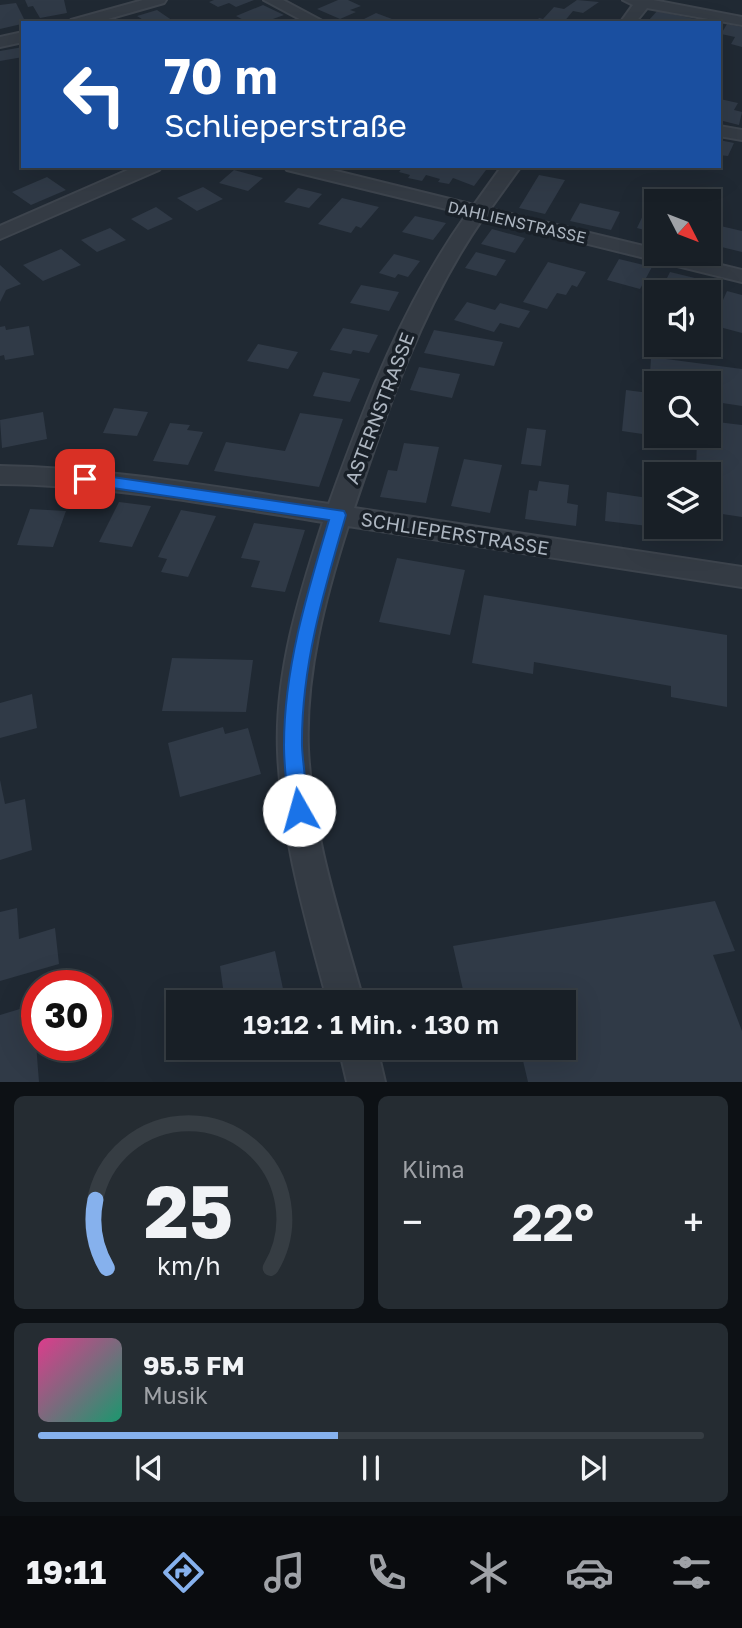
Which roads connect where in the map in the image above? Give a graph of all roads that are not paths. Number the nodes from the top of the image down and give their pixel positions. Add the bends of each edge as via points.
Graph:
1 (159, 0) edge
2 (271, 0) edge
3 (639, 1) edge
4 (83, 21) edge
5 (315, 21) edge
6 (627, 21) edge
7 (742, 21) edge
8 (21, 37) edge
9 (0, 41) edge
10 (721, 131) edge
11 (742, 135) edge
12 (148, 168) edge
13 (301, 168) edge
14 (510, 168) edge
15 (476, 213) junction
16 (0, 233) edge
17 (742, 276) edge
18 (0, 475) edge
19 (338, 515) junction
20 (742, 577) edge
21 (343, 990) edge
22 (361, 1060) edge
23 (366, 1082) edge

1 - 4 street
2 - 5 street
3 - 6 street
3 - 7 street
8 - 9 street
10 - 11 street
12 - 16 street
13 - 15 street, DAHLIENSTRASSE
14 - 15 street, ASTERNSTRASSE
15 - 17 street, DAHLIENSTRASSE
15 - 19 street, ASTERNSTRASSE via 413,319
18 - 19 street, SCHLIEPERSTRASSE via 63,476 151,486
19 - 20 street, SCHLIEPERSTRASSE
19 - 21 street, ASTERNSTRASSE via 303,647 293,747 303,836
22 - 23 street

